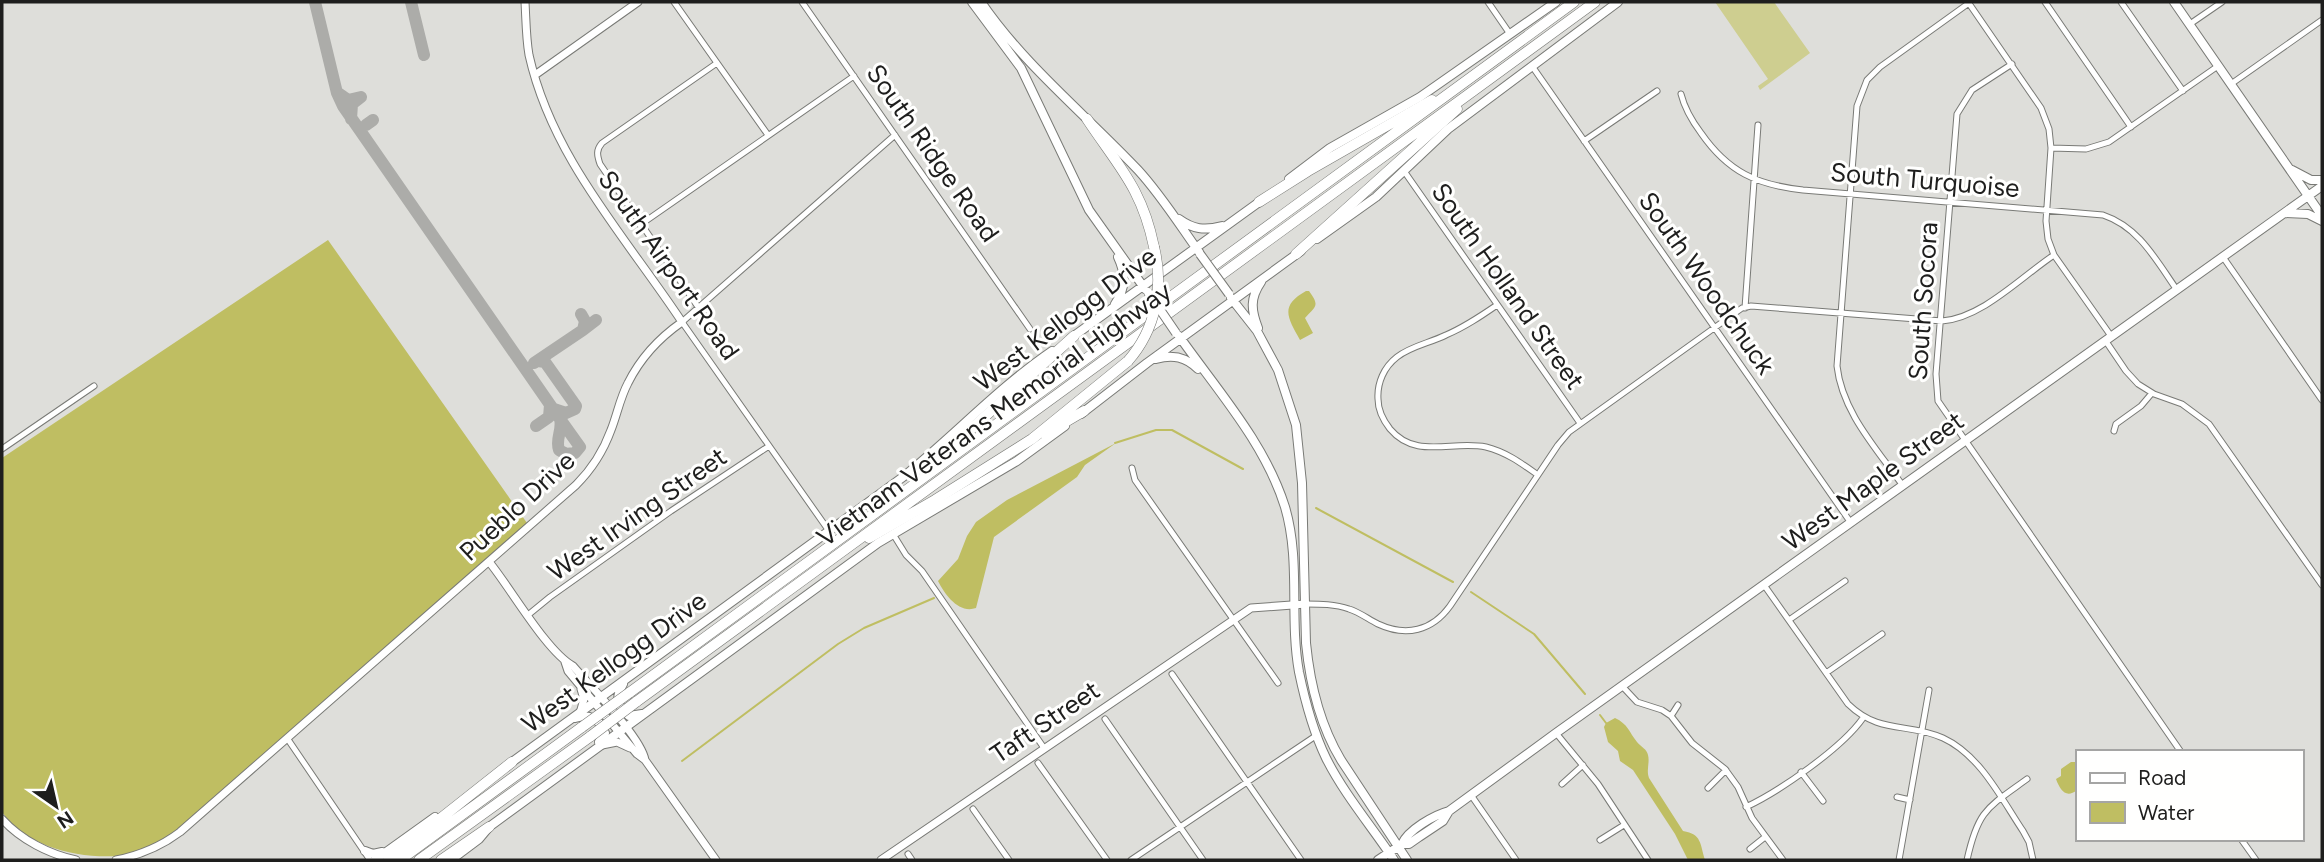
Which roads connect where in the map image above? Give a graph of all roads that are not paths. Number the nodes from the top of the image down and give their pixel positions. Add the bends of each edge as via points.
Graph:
1 (526, 2) edge
2 (638, 2) edge
3 (674, 2) edge
4 (802, 2) edge
5 (971, 2) edge
6 (981, 2) edge
7 (1488, 2) edge
8 (1556, 2) edge
9 (1574, 2) edge
10 (1595, 2) edge
11 (1618, 2) edge
12 (1969, 2) edge
13 (2045, 2) edge
14 (2121, 2) edge
15 (2174, 2) edge
16 (2222, 2) edge
17 (2322, 20) edge
18 (2190, 24) junction
19 (1510, 34) junction
20 (1517, 57) junction
21 (717, 63) junction
22 (2011, 64) junction
23 (1532, 66) junction
24 (2218, 66) junction
25 (535, 75) junction
26 (854, 76) junction
27 (1469, 80) junction
28 (2231, 84) junction
29 (1657, 91) dead end
30 (2183, 91) junction
31 (1681, 94) dead end
32 (1087, 119) junction
33 (1758, 125) dead end
34 (2131, 127) junction
35 (768, 135) junction
36 (895, 135) junction
37 (1584, 141) junction
38 (2051, 148) junction
39 (2289, 169) junction
40 (1404, 171) junction
41 (1755, 179) junction
42 (2322, 180) edge
43 (2322, 186) edge
44 (1851, 194) junction
45 (2308, 196) junction
46 (1949, 201) junction
47 (1259, 202) junction
48 (1168, 209) junction
49 (2047, 209) junction
50 (2285, 212) junction
51 (2322, 219) edge
52 (640, 225) junction
53 (1228, 225) junction
54 (1104, 233) junction
55 (1198, 251) junction
56 (1297, 254) junction
57 (2054, 255) junction
58 (2223, 257) junction
59 (1265, 276) junction
60 (1146, 289) junction
61 (2176, 290) junction
62 (1231, 297) junction
63 (1497, 305) junction
64 (698, 306) junction
65 (1745, 308) junction
66 (1110, 311) junction
67 (1842, 313) junction
68 (1940, 321) junction
69 (682, 322) junction
70 (1715, 327) junction
71 (1030, 329) dead end
72 (1074, 335) junction
73 (1178, 336) junction
74 (2108, 338) junction
75 (1265, 344) junction
76 (729, 352) dead end
77 (1147, 363) junction
78 (94, 386) dead end
79 (1219, 391) junction
80 (2152, 393) junction
81 (2322, 400) edge
82 (1084, 411) junction
83 (1580, 423) junction
84 (2114, 431) dead end
85 (1965, 441) junction
86 (769, 446) junction
87 (2, 449) edge
88 (1002, 458) junction
89 (1132, 468) dead end
90 (1538, 475) junction
91 (1903, 486) junction
92 (900, 495) junction
93 (1851, 523) junction
94 (829, 531) junction
95 (893, 534) junction
96 (489, 563) junction
97 (817, 569) junction
98 (1845, 581) dead end
99 (1764, 585) junction
100 (2322, 585) edge
101 (1296, 604) junction
102 (1306, 604) junction
103 (528, 615) junction
104 (1233, 619) junction
105 (1789, 620) junction
106 (1882, 634) dead end
107 (565, 661) junction
108 (1826, 673) junction
109 (1172, 674) dead end
110 (626, 679) junction
111 (578, 682) junction
112 (587, 683) junction
113 (1278, 683) dead end
114 (1622, 686) junction
115 (615, 688) junction
116 (1929, 690) dead end
117 (598, 700) junction
118 (1678, 705) dead end
119 (580, 713) junction
120 (641, 716) junction
121 (1671, 716) junction
122 (1863, 718) junction
123 (1105, 719) dead end
124 (570, 720) junction
125 (622, 729) junction
126 (1922, 732) junction
127 (1322, 733) junction
128 (1556, 733) junction
129 (287, 738) junction
130 (601, 745) junction
131 (1044, 748) junction
132 (638, 750) junction
133 (2180, 750) edge
134 (588, 755) junction
135 (512, 762) junction
136 (1038, 763) dead end
137 (1583, 765) junction
138 (1726, 770) junction
139 (1801, 772) junction
140 (2027, 779) dead end
141 (1246, 781) junction
142 (1562, 784) dead end
143 (1708, 788) dead end
144 (1471, 795) junction
145 (1897, 797) dead end
146 (2001, 799) junction
147 (1910, 800) junction
148 (1823, 801) dead end
149 (1746, 807) junction
150 (973, 809) dead end
151 (2, 819) edge
152 (1624, 825) junction
153 (489, 827) junction
154 (1180, 827) junction
155 (1765, 837) junction
156 (1600, 840) dead end
157 (2242, 841) edge
158 (400, 842) junction
159 (1400, 845) junction
160 (1750, 849) dead end
161 (365, 851) junction
162 (908, 854) dead end
163 (1391, 856) edge
164 (58, 858) edge
165 (76, 860) edge
166 (116, 860) edge
167 (370, 860) edge
168 (375, 860) edge
169 (388, 860) edge
170 (400, 860) edge
171 (419, 860) edge
172 (441, 860) edge
173 (451, 860) edge
174 (716, 860) edge
175 (881, 860) edge
176 (912, 860) edge
177 (1009, 860) edge
178 (1107, 860) edge
179 (1131, 860) edge
180 (1203, 860) edge
181 (1301, 860) edge
182 (1378, 860) edge
183 (1407, 860) edge
184 (1516, 860) edge
185 (1648, 860) edge
186 (1783, 860) edge
187 (1899, 860) edge
188 (1968, 860) edge
189 (2033, 860) edge
190 (2256, 860) edge

1 - 25 street, South Airport Road
2 - 25 street
3 - 21 street
4 - 26 street, South Ridge Road
5 - 54 main road via 1021,68 1085,204
6 - 32 main road via 998,27
7 - 19 street
8 - 19 main road, West Kellogg Drive
9 - 27 highway, Vietnam Veterans Memorial Highway
10 - 20 highway, Vietnam Veterans Memorial Highway
11 - 23 main road
12 - 22 street
12 - 44 street via 1867,80 1857,106
13 - 34 street
14 - 30 street
15 - 18 main road
16 - 18 street
17 - 28 street
18 - 24 main road
19 - 47 main road, West Kellogg Drive via 1420,97 1330,148
20 - 56 highway
20 - 97 highway, Vietnam Veterans Memorial Highway
21 - 35 street
21 - 52 street via 598,148 600,164
22 - 38 street via 2041,108
22 - 46 street, South Socora via 1972,90 1957,114
23 - 37 street, South Woodchuck
23 - 40 main road via 1448,129
24 - 28 main road
24 - 30 street
25 - 69 street, South Airport Road via 548,116 572,163
26 - 35 street
26 - 36 street, South Ridge Road
27 - 47 highway
27 - 92 highway, Vietnam Veterans Memorial Highway
28 - 39 main road
29 - 37 street
30 - 34 street
31 - 41 street, South Turquoise via 1689,117 1711,149
32 - 48 main road
32 - 88 highway, bridge via 1124,170 1150,225 1158,286 1155,310 1128,361
33 - 41 street
34 - 38 street via 2097,147
35 - 52 street
36 - 64 street, Pueblo Drive
36 - 71 street, South Ridge Road
37 - 70 street, South Woodchuck
38 - 49 street
39 - 42 main road
39 - 45 main road
40 - 56 main road
40 - 63 street, South Holland Street
41 - 44 street, South Turquoise via 1774,187
41 - 65 street
43 - 45 main road, West Maple Street
44 - 46 street, South Turquoise
44 - 67 street
45 - 50 main road, West Maple Street
45 - 51 main road
46 - 49 street, South Turquoise
46 - 68 street, South Socora
47 - 53 main road, West Kellogg Drive
48 - 53 main road via 1197,229
48 - 55 main road
49 - 57 street via 2048,239
49 - 61 street, South Turquoise via 2119,220 2141,241
50 - 51 main road
50 - 58 main road, West Maple Street
52 - 64 street
53 - 55 main road, West Kellogg Drive
54 - 60 main road
54 - 66 main road via 1124,275 1122,294
55 - 60 main road, West Kellogg Drive
55 - 62 main road, bridge
56 - 59 main road
57 - 68 street via 1973,312
57 - 74 street
58 - 61 main road, West Maple Street
58 - 81 street
59 - 62 main road
59 - 75 main road via 1252,309
60 - 66 main road, West Kellogg Drive
60 - 73 main road, bridge
61 - 74 main road, West Maple Street
62 - 73 main road
62 - 75 main road
63 - 83 street, South Holland Street
63 - 90 street via 1465,327 1402,353 1385,370 1378,404 1384,421 1414,446 1489,448
64 - 69 street, Pueblo Drive
64 - 76 street
65 - 67 street
65 - 70 street
66 - 72 main road, West Kellogg Drive
67 - 68 street
67 - 91 street via 1837,366 1846,403
68 - 85 street, South Socora via 1938,401
69 - 86 street, South Airport Road
69 - 96 street, Pueblo Drive via 639,363 592,467
70 - 83 street
70 - 93 street, South Woodchuck
72 - 92 highway
72 - 94 main road, West Kellogg Drive via 1016,377 903,477
73 - 77 main road
73 - 79 main road
74 - 80 street via 2132,378
74 - 85 main road, West Maple Street
75 - 102 main road via 1296,425
77 - 79 main road via 1164,357 1182,358
77 - 82 main road
78 - 87 street
79 - 101 main road via 1260,450 1278,486 1291,533
80 - 84 street via 2116,424
80 - 100 street via 2182,404 2209,424
82 - 88 highway
82 - 95 main road via 1017,461
83 - 90 street via 1558,444
85 - 91 main road, West Maple Street
85 - 133 street, South Socora
86 - 94 street, South Airport Road
86 - 103 street, West Irving Street
88 - 97 highway
89 - 104 street via 1141,489
90 - 102 street via 1444,614 1422,629 1394,630 1349,609
91 - 93 main road, West Maple Street
92 - 170 highway, Vietnam Veterans Memorial Highway, bridge
93 - 99 main road, West Maple Street
94 - 110 main road, West Kellogg Drive
95 - 120 main road
95 - 131 street
96 - 103 street
96 - 129 street, Pueblo Drive
97 - 171 highway, Vietnam Veterans Memorial Highway, bridge
98 - 105 street
99 - 105 street
99 - 114 main road, West Maple Street
101 - 102 street, Taft Street
101 - 104 street, Taft Street via 1255,606
101 - 127 main road via 1299,671 1309,715
102 - 127 main road via 1308,663
103 - 107 street
104 - 113 street
104 - 131 street, Taft Street
105 - 108 street
106 - 108 street
107 - 111 street
107 - 112 street
108 - 122 street
109 - 141 street
110 - 115 main road, West Kellogg Drive
110 - 120 main road via 617,696 619,707 629,716
111 - 117 street
111 - 119 street via 584,699
112 - 115 street via 600,690
112 - 117 street
114 - 121 street via 1637,702
114 - 128 main road, West Maple Street
115 - 117 main road, West Kellogg Drive
116 - 126 street
117 - 119 main road, West Kellogg Drive
117 - 125 street
118 - 121 street
119 - 124 main road, West Kellogg Drive
120 - 125 main road
120 - 132 street via 634,729
121 - 138 street via 1692,743
122 - 126 street
122 - 139 street via 1842,742
123 - 154 street
124 - 134 main road via 588,716 602,726 603,739
124 - 135 main road, West Kellogg Drive
125 - 130 main road
125 - 132 street
126 - 146 street via 1940,736 1964,751
126 - 147 street
127 - 141 street
127 - 159 main road
127 - 163 main road via 1326,757
128 - 137 street
128 - 144 main road, West Maple Street
129 - 161 street
129 - 166 street, Pueblo Drive via 170,839 136,856
130 - 132 street via 617,742
130 - 134 main road
131 - 175 street, Taft Street
132 - 174 street
134 - 153 main road
135 - 158 main road, West Kellogg Drive
135 - 169 highway
136 - 178 street
137 - 142 street
137 - 152 street
138 - 143 street
138 - 149 street
139 - 148 street
139 - 149 street
140 - 146 street
141 - 154 street
141 - 181 street
144 - 159 main road, West Maple Street
144 - 184 street
145 - 147 street
146 - 188 street via 1985,811 1974,830
146 - 189 street via 2029,842
147 - 187 street
149 - 155 street
150 - 177 street
151 - 164 street
152 - 156 street
152 - 185 street
153 - 172 highway
153 - 173 main road
154 - 179 street
154 - 180 street
155 - 160 street
155 - 186 street
157 - 190 street
158 - 161 main road via 379,853
158 - 168 main road, West Kellogg Drive
159 - 163 main road, West Maple Street
159 - 183 main road
161 - 167 street
162 - 176 street
163 - 182 main road, West Maple Street
164 - 165 street

